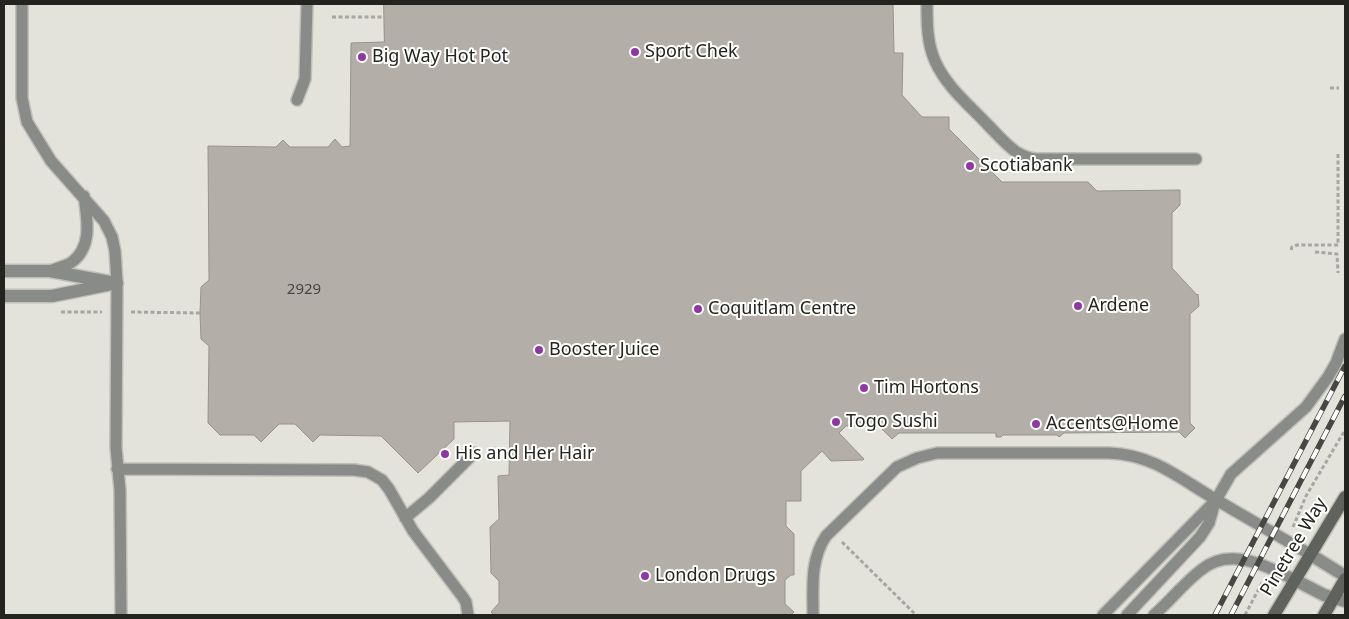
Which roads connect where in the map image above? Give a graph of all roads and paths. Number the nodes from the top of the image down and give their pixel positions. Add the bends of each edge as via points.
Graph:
1 (22, 4) edge
2 (306, 4) edge
3 (927, 4) edge
4 (332, 16) dead end
5 (384, 17) dead end
6 (1330, 88) dead end
7 (1340, 88) dead end
8 (297, 100) dead end
9 (1338, 153) dead end
10 (1196, 159) dead end
11 (84, 196) junction
12 (1291, 250) dead end
13 (1315, 252) dead end
14 (4, 270) edge
15 (50, 270) junction
16 (1338, 273) dead end
17 (117, 283) junction
18 (4, 296) edge
19 (1345, 339) edge
20 (1345, 430) edge
21 (474, 454) dead end
22 (117, 469) junction
23 (1345, 497) edge
24 (1216, 500) junction
25 (404, 518) junction
26 (1294, 525) dead end
27 (832, 531) junction
28 (1311, 554) junction
29 (1345, 578) edge
30 (1295, 580) junction
31 (1258, 590) dead end
32 (1340, 600) edge
33 (121, 615) edge
34 (468, 615) edge
35 (813, 615) edge
36 (916, 615) edge
37 (1103, 615) edge
38 (1127, 615) edge
39 (1154, 615) edge
40 (1245, 615) edge
41 (1274, 615) edge
42 (1324, 615) edge

1 - 11 lane via 25,115 43,149
2 - 8 lane via 305,79
3 - 10 lane via 930,44 944,77 1018,153 1036,159
4 - 5 path
6 - 7 path
9 - 12 path via 1338,245 1297,245
11 - 15 lane via 87,222 84,248 71,263
11 - 17 lane via 112,237
13 - 16 path via 1337,254
14 - 15 street
15 - 17 street
17 - 18 street via 52,296
17 - 22 lane
19 - 24 lane via 1336,363 1312,399 1233,472
20 - 26 path via 1306,496
21 - 25 lane
22 - 25 lane via 364,471 382,480
22 - 33 lane
23 - 28 main road, Pinetree Way
24 - 27 lane via 1161,466 1125,454 938,454 913,459 897,467
24 - 28 lane
24 - 37 lane
24 - 38 lane via 1209,523 1200,537
25 - 34 lane via 465,600
27 - 35 lane via 818,549 814,563
27 - 36 path
28 - 29 street
28 - 30 main road, Pinetree Way
29 - 32 main road
30 - 32 street
30 - 39 lane via 1253,562 1221,560 1200,571
30 - 41 main road, Pinetree Way
31 - 40 path
32 - 42 main road

